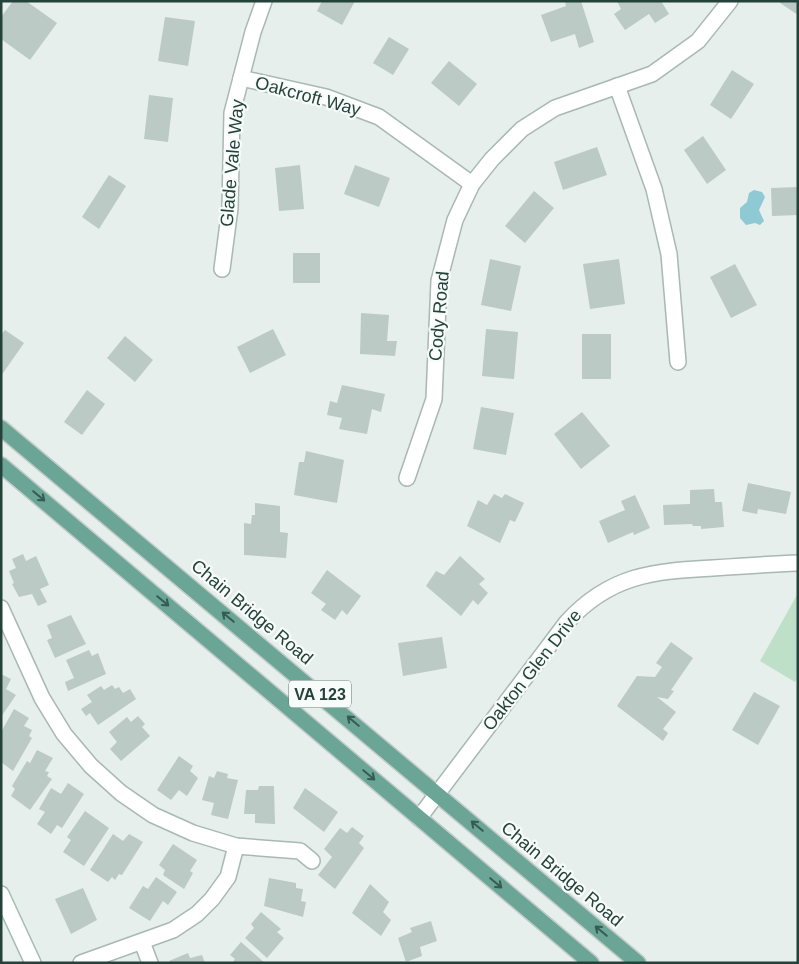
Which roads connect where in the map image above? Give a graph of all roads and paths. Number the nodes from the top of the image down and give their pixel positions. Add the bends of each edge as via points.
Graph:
1 (264, 1) edge
2 (730, 1) edge
3 (241, 78) junction
4 (618, 86) junction
5 (472, 184) junction
6 (222, 269) dead end
7 (678, 362) dead end
8 (1, 428) edge
9 (1, 465) edge
10 (407, 478) dead end
11 (798, 563) edge
12 (3, 614) edge
13 (438, 793) junction
14 (419, 818) junction
15 (236, 846) junction
16 (312, 861) dead end
17 (1, 894) edge
18 (142, 942) junction
19 (33, 963) edge
20 (81, 963) edge
21 (150, 963) edge
22 (591, 963) edge
23 (638, 963) edge

1 - 3 street, Glade Vale Way
2 - 4 street, Cody Road via 698,41 652,74
3 - 5 street, Oakcroft Way via 326,97 380,117
3 - 6 street, Glade Vale Way via 231,121 230,208
4 - 5 street, Cody Road via 555,108 522,129
4 - 7 street via 654,189 669,254
5 - 10 street, Cody Road via 455,220 438,282 434,398
13 -> 8 main road, Chain Bridge Road / VA 123
9 -> 14 main road, VA 123
11 - 13 street, Oakton Glen Drive via 664,571 635,577 608,588 567,622
12 - 15 street via 42,698 64,734 91,766 121,793 154,815 193,833
13 - 14 street, Oakton Glen Drive
23 -> 13 main road, Chain Bridge Road / VA 123
14 -> 22 main road, VA 123
15 - 16 street via 300,850
15 - 18 street via 228,877 212,899 173,930
17 - 19 street
18 - 20 street
18 - 21 street

